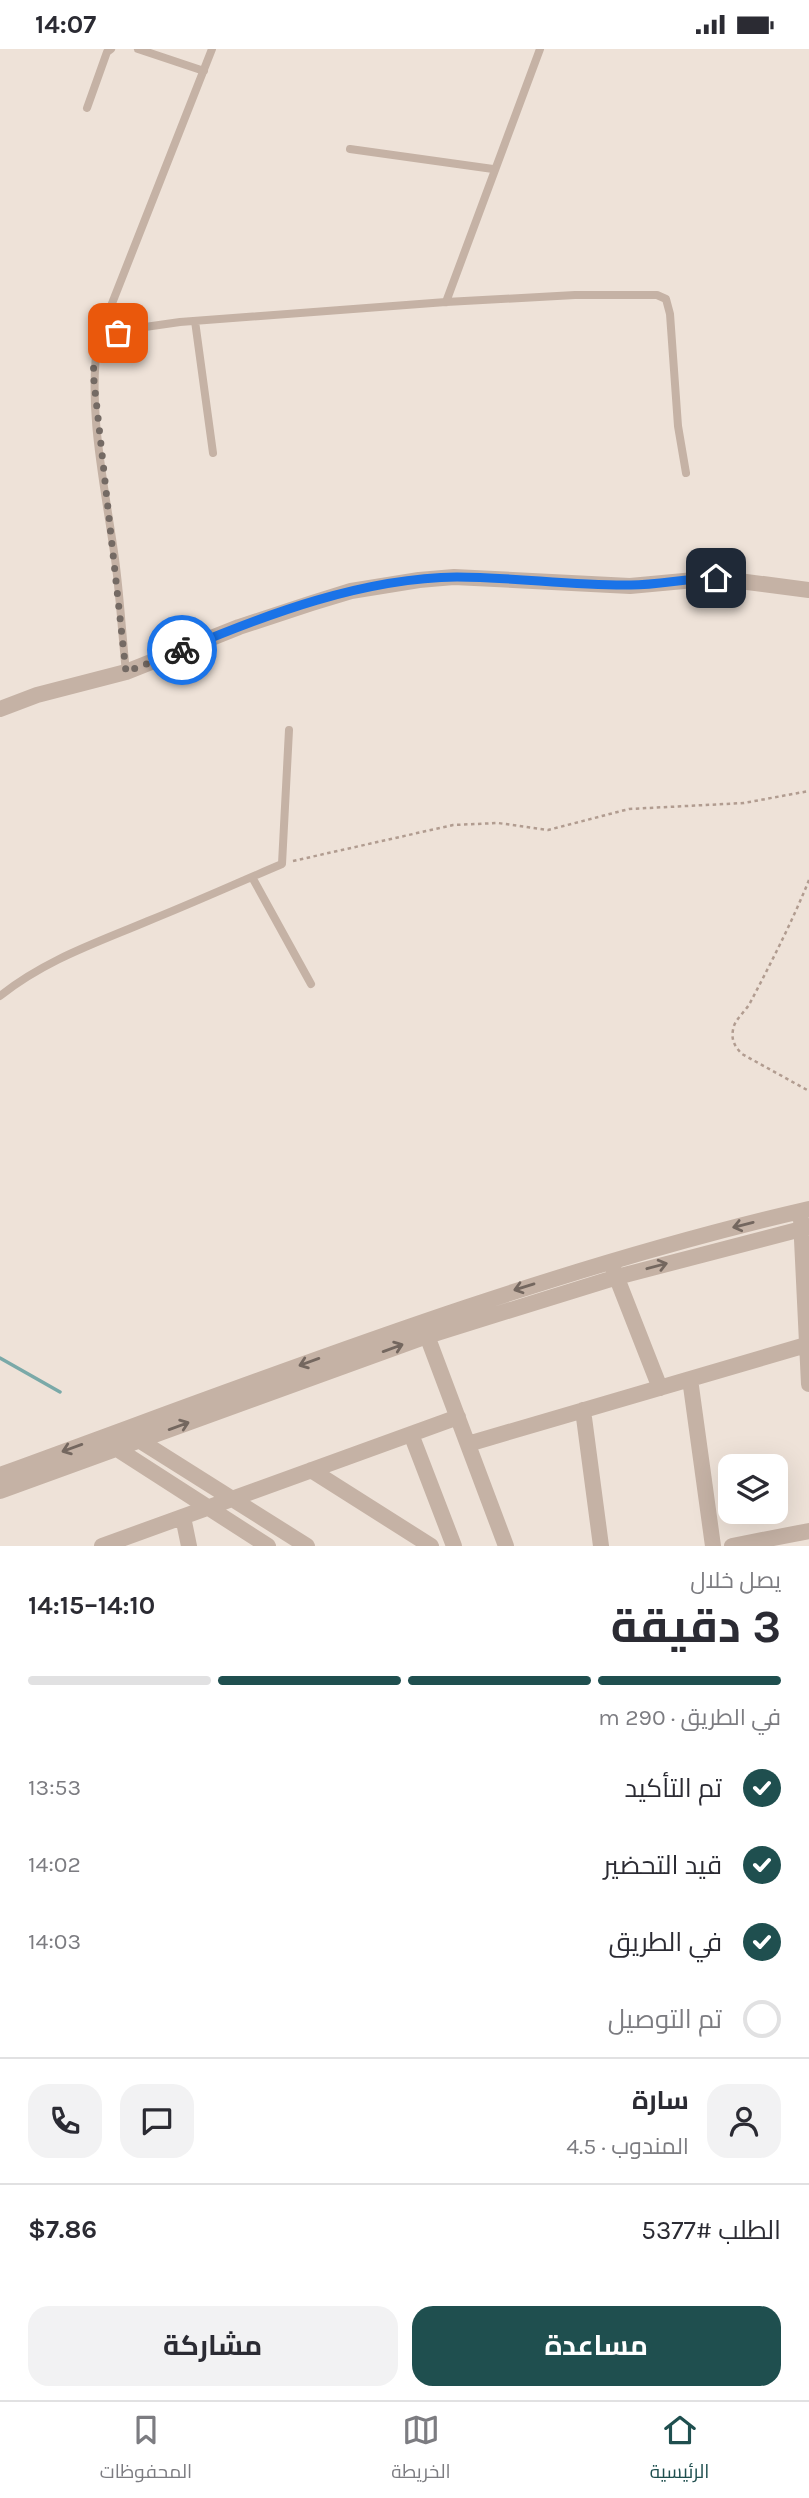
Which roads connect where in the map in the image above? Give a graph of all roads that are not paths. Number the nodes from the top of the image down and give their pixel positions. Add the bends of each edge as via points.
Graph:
1 (111, 49) edge
2 (138, 49) edge
3 (212, 49) edge
4 (540, 49) edge
5 (204, 71) junction
6 (87, 107) dead end
7 (350, 149) dead end
8 (493, 169) junction
9 (446, 302) junction
10 (195, 321) junction
11 (98, 339) junction
12 (213, 453) dead end
13 (686, 473) dead end
14 (809, 590) edge
15 (126, 672) junction
16 (0, 709) edge
17 (289, 730) dead end
18 (252, 877) junction
19 (311, 984) dead end
20 (0, 996) edge
21 (805, 1210) edge
22 (806, 1227) edge
23 (614, 1270) junction
24 (424, 1329) junction
25 (806, 1345) junction
26 (809, 1375) edge
27 (690, 1379) junction
28 (660, 1388) junction
29 (583, 1410) junction
30 (458, 1417) junction
31 (122, 1430) junction
32 (411, 1434) junction
33 (100, 1438) junction
34 (139, 1441) junction
35 (468, 1444) junction
36 (117, 1449) junction
37 (311, 1470) junction
38 (0, 1475) edge
39 (0, 1492) edge
40 (232, 1499) junction
41 (208, 1507) junction
42 (252, 1511) junction
43 (183, 1517) junction
44 (809, 1531) edge
45 (124, 1542) edge
46 (260, 1543) edge
47 (102, 1546) edge
48 (189, 1546) edge
49 (307, 1546) edge
50 (430, 1546) edge
51 (454, 1546) edge
52 (506, 1546) edge
53 (601, 1546) edge
54 (713, 1546) edge
55 (732, 1546) edge

1 - 6 lane
2 - 5 lane
3 - 5 lane
4 - 8 lane
5 - 11 lane
7 - 8 lane
8 - 9 lane
9 - 10 lane
9 - 13 lane via 575,295 657,295 666,299
10 - 11 lane via 138,328
10 - 12 lane
11 - 15 lane via 93,372 95,407
14 - 15 street via 716,578 629,586 465,577 419,580 351,591 239,627
15 - 16 street
17 - 18 lane via 282,864
18 - 19 lane
18 - 20 lane via 77,949
21 - 22 street
21 -> 23 street
23 -> 22 street
22 - 25 street
23 - 24 street via 523,1287
23 - 28 street
24 - 30 street
24 -> 31 street
34 -> 24 street
25 - 26 street
25 - 27 street
27 - 28 street
27 - 54 street
28 - 29 street
29 - 35 street
29 - 53 street
30 - 32 street
30 - 35 street
31 - 33 street
31 - 34 street
32 - 37 street
32 - 51 street
33 - 36 street
33 -> 38 street
34 - 36 street
34 - 40 street
35 - 52 street
36 - 39 street
36 - 41 street
37 - 40 street
37 - 50 street
40 - 41 street
40 - 42 street
41 - 43 street
41 - 46 street
42 - 46 street
42 - 49 street
43 - 45 street
43 - 48 street
44 - 55 street
45 - 47 street

